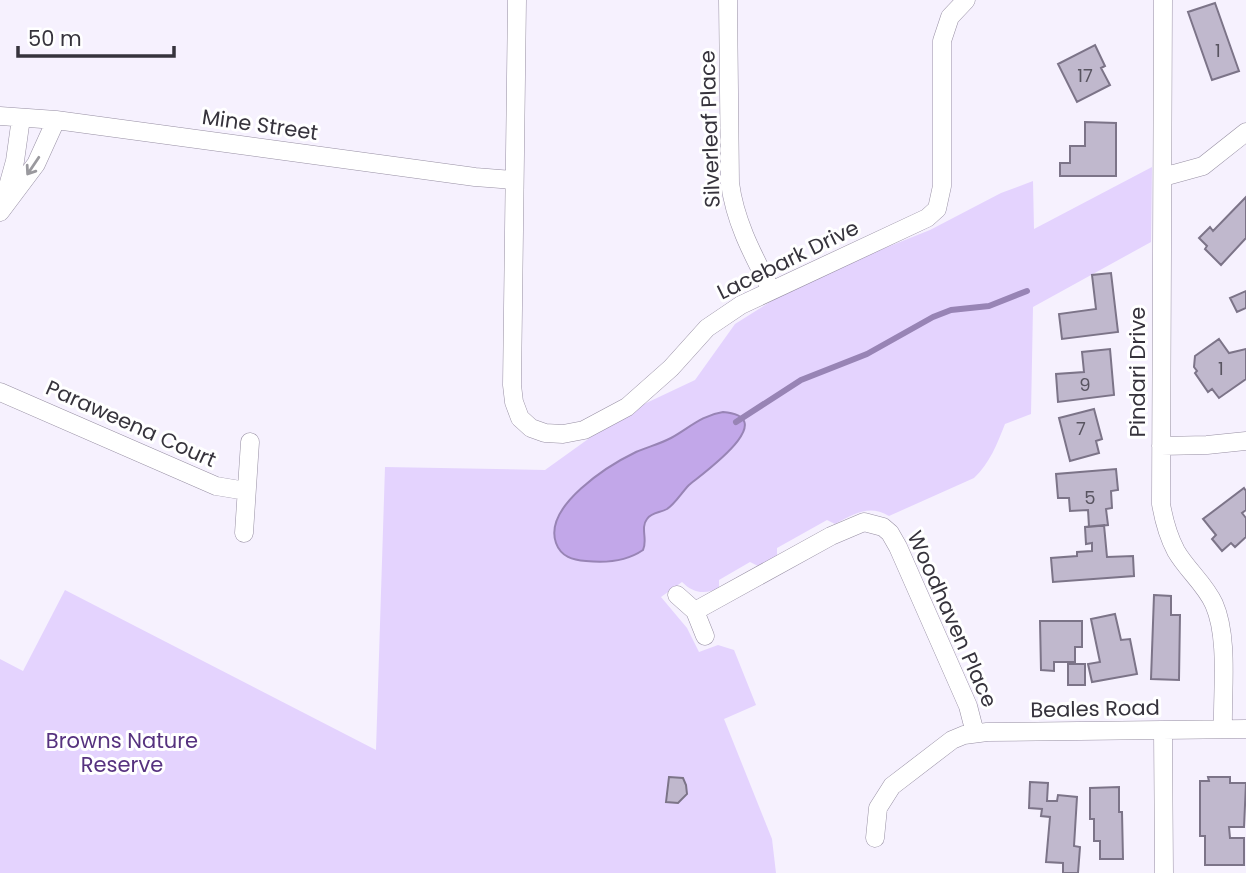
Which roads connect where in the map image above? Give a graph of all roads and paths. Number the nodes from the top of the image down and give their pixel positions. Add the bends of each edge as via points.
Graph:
1 (517, 0) edge
2 (728, 0) edge
3 (966, 0) edge
4 (1163, 0) edge
5 (0, 116) edge
6 (21, 118) junction
7 (55, 120) junction
8 (1246, 132) edge
9 (1163, 177) junction
10 (514, 180) junction
11 (1, 210) edge
12 (771, 290) junction
13 (0, 392) edge
14 (1246, 441) edge
15 (250, 442) dead end
16 (1161, 446) junction
17 (246, 491) junction
18 (244, 533) dead end
19 (677, 595) dead end
20 (695, 611) junction
21 (705, 636) dead end
22 (1223, 729) junction
23 (1246, 729) edge
24 (1163, 730) junction
25 (975, 733) junction
26 (875, 838) dead end
27 (1164, 873) edge

1 - 10 street, Lacebark Drive
2 - 12 street, Silverleaf Place via 730,183 741,230
3 - 12 street, Lacebark Drive via 950,17 942,41 942,186 937,209 927,218
4 - 9 street, Pindari Drive
5 - 6 street, Mine Street
6 - 7 street, Mine Street
6 - 11 street
7 - 10 street, Mine Street
7 -> 11 street via 36,164
8 - 9 street via 1203,166
9 - 16 street, Pindari Drive
10 - 12 street, Lacebark Drive via 512,385 520,418 531,428 562,434 604,421 652,387 707,328
13 - 17 street, Paraweena Court via 216,486
14 - 16 street
15 - 17 street, Paraweena Court
16 - 22 street, Pindari Drive via 1161,504 1169,537 1208,592 1219,621
17 - 18 street, Paraweena Court
19 - 20 street
20 - 21 street
20 - 25 street, Woodhaven Place via 831,536 864,522 883,527 898,547 968,706
22 - 23 street, Beales Road
22 - 24 street, Beales Road
24 - 25 street, Beales Road
24 - 27 street
25 - 26 street, Beales Road via 952,740 892,786 878,808

